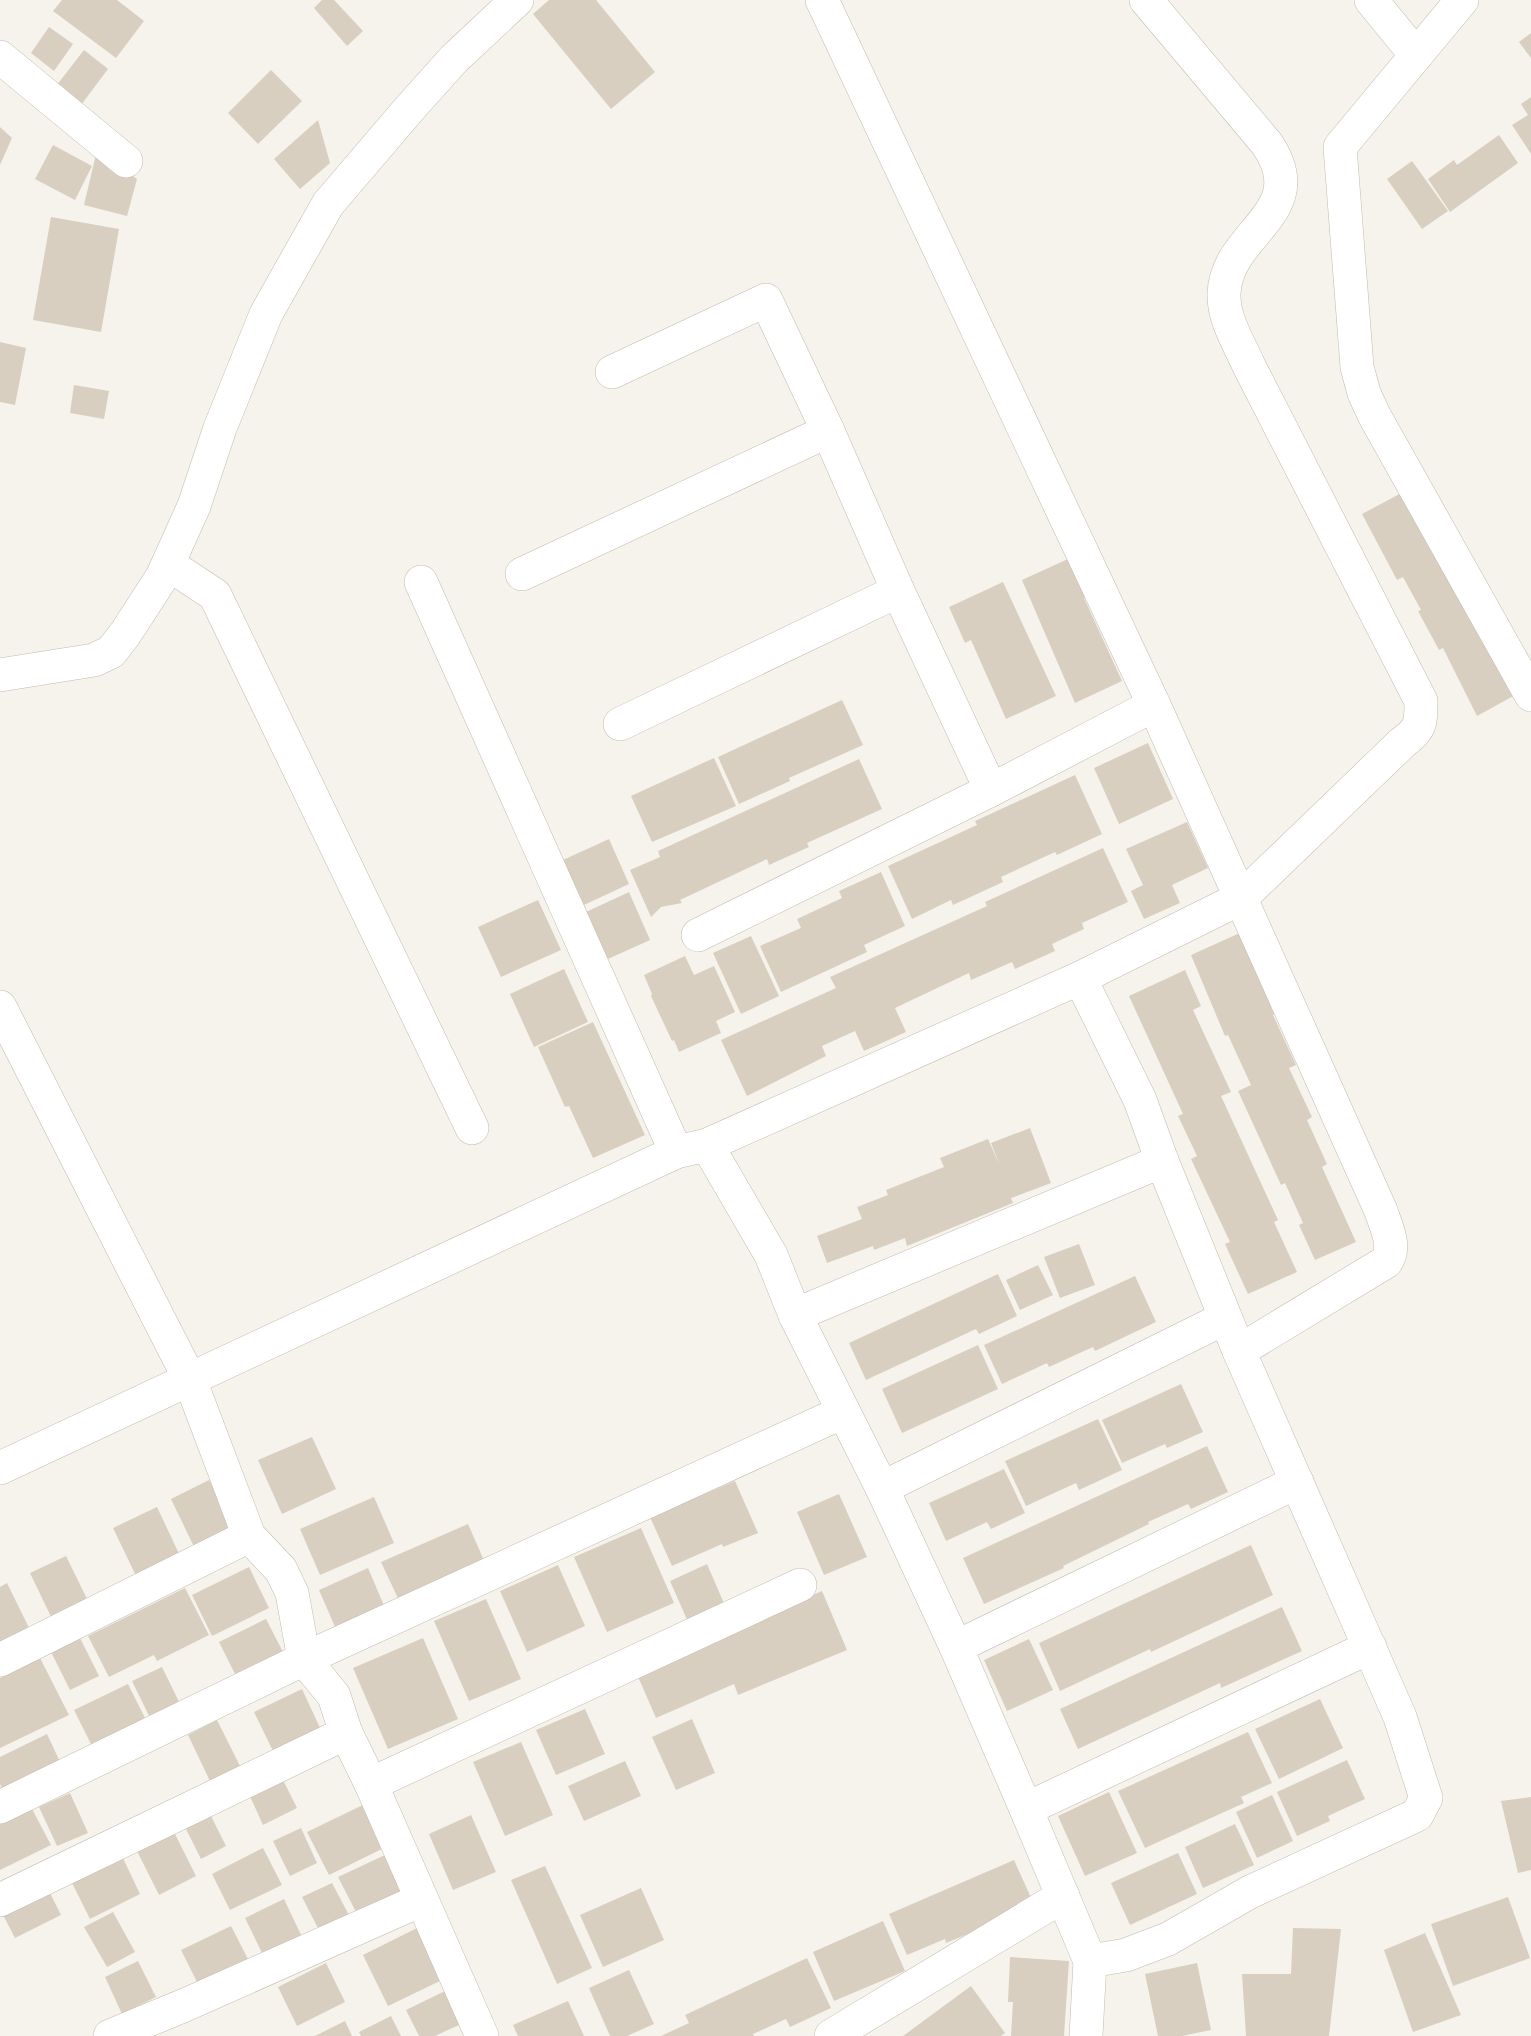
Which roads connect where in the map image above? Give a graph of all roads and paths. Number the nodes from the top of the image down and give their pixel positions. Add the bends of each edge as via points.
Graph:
1 (517, 0) edge
2 (822, 0) edge
3 (1146, 0) edge
4 (1371, 0) edge
5 (1462, 0) edge
6 (1416, 55) junction
7 (0, 57) edge
8 (126, 161) dead end
9 (612, 372) dead end
10 (828, 431) junction
11 (168, 564) junction
12 (522, 574) dead end
13 (420, 582) dead end
14 (898, 591) junction
15 (0, 675) edge
16 (1531, 695) edge
17 (1154, 705) junction
18 (620, 724) dead end
19 (991, 790) junction
20 (1241, 898) junction
21 (698, 934) dead end
22 (1080, 978) junction
23 (0, 1007) edge
24 (472, 1128) dead end
25 (691, 1149) junction
26 (1161, 1161) junction
27 (795, 1315) junction
28 (1225, 1318) junction
29 (1239, 1351) junction
30 (190, 1380) junction
31 (843, 1412) junction
32 (0, 1468) edge
33 (1297, 1482) junction
34 (882, 1488) junction
35 (249, 1536) junction
36 (800, 1585) dead end
37 (956, 1647) junction
38 (1370, 1647) junction
39 (304, 1659) junction
40 (0, 1660) edge
41 (345, 1733) junction
42 (371, 1784) junction
43 (0, 1807) edge
44 (1026, 1809) junction
45 (1063, 1896) junction
46 (421, 1899) junction
47 (0, 1900) edge
48 (1090, 1961) junction
49 (476, 2034) edge
50 (110, 2036) edge
51 (831, 2036) edge
52 (1086, 2036) edge

1 - 11 street via 454,59 328,204 266,314 220,428 194,506
2 - 17 street
3 - 20 street via 1276,156 1282,185 1278,201 1227,273 1224,292 1228,319 1420,701 1417,732
4 - 6 street
5 - 6 street
6 - 16 street via 1340,147 1357,368 1374,415
7 - 8 street
9 - 10 street via 766,300
10 - 12 street
10 - 14 street
11 - 15 street via 111,652 75,664
11 - 24 street via 215,595
13 - 25 street
14 - 18 street
14 - 19 street
17 - 19 street
17 - 20 street
19 - 21 street
20 - 22 street
20 - 29 street via 1381,1211 1392,1250 1381,1265
22 - 25 street
22 - 26 street via 1140,1100
23 - 30 street
25 - 27 street via 771,1255
25 - 30 street
26 - 27 street
26 - 28 street
27 - 31 street
28 - 29 street
28 - 34 street
29 - 33 street
30 - 32 street
30 - 35 street
31 - 34 street
31 - 39 street
33 - 37 street
33 - 38 street
34 - 37 street
35 - 39 street via 281,1570 292,1593
35 - 40 street
36 - 42 street
37 - 44 street
38 - 44 street
38 - 48 street via 1400,1717 1426,1798 1417,1815 1250,1892 1168,1940 1126,1956
39 - 41 street via 334,1696
39 - 43 street
41 - 42 street
41 - 47 street
42 - 46 street
44 - 45 street
45 - 48 street
45 - 51 street
46 - 49 street
46 - 50 street
48 - 52 street

